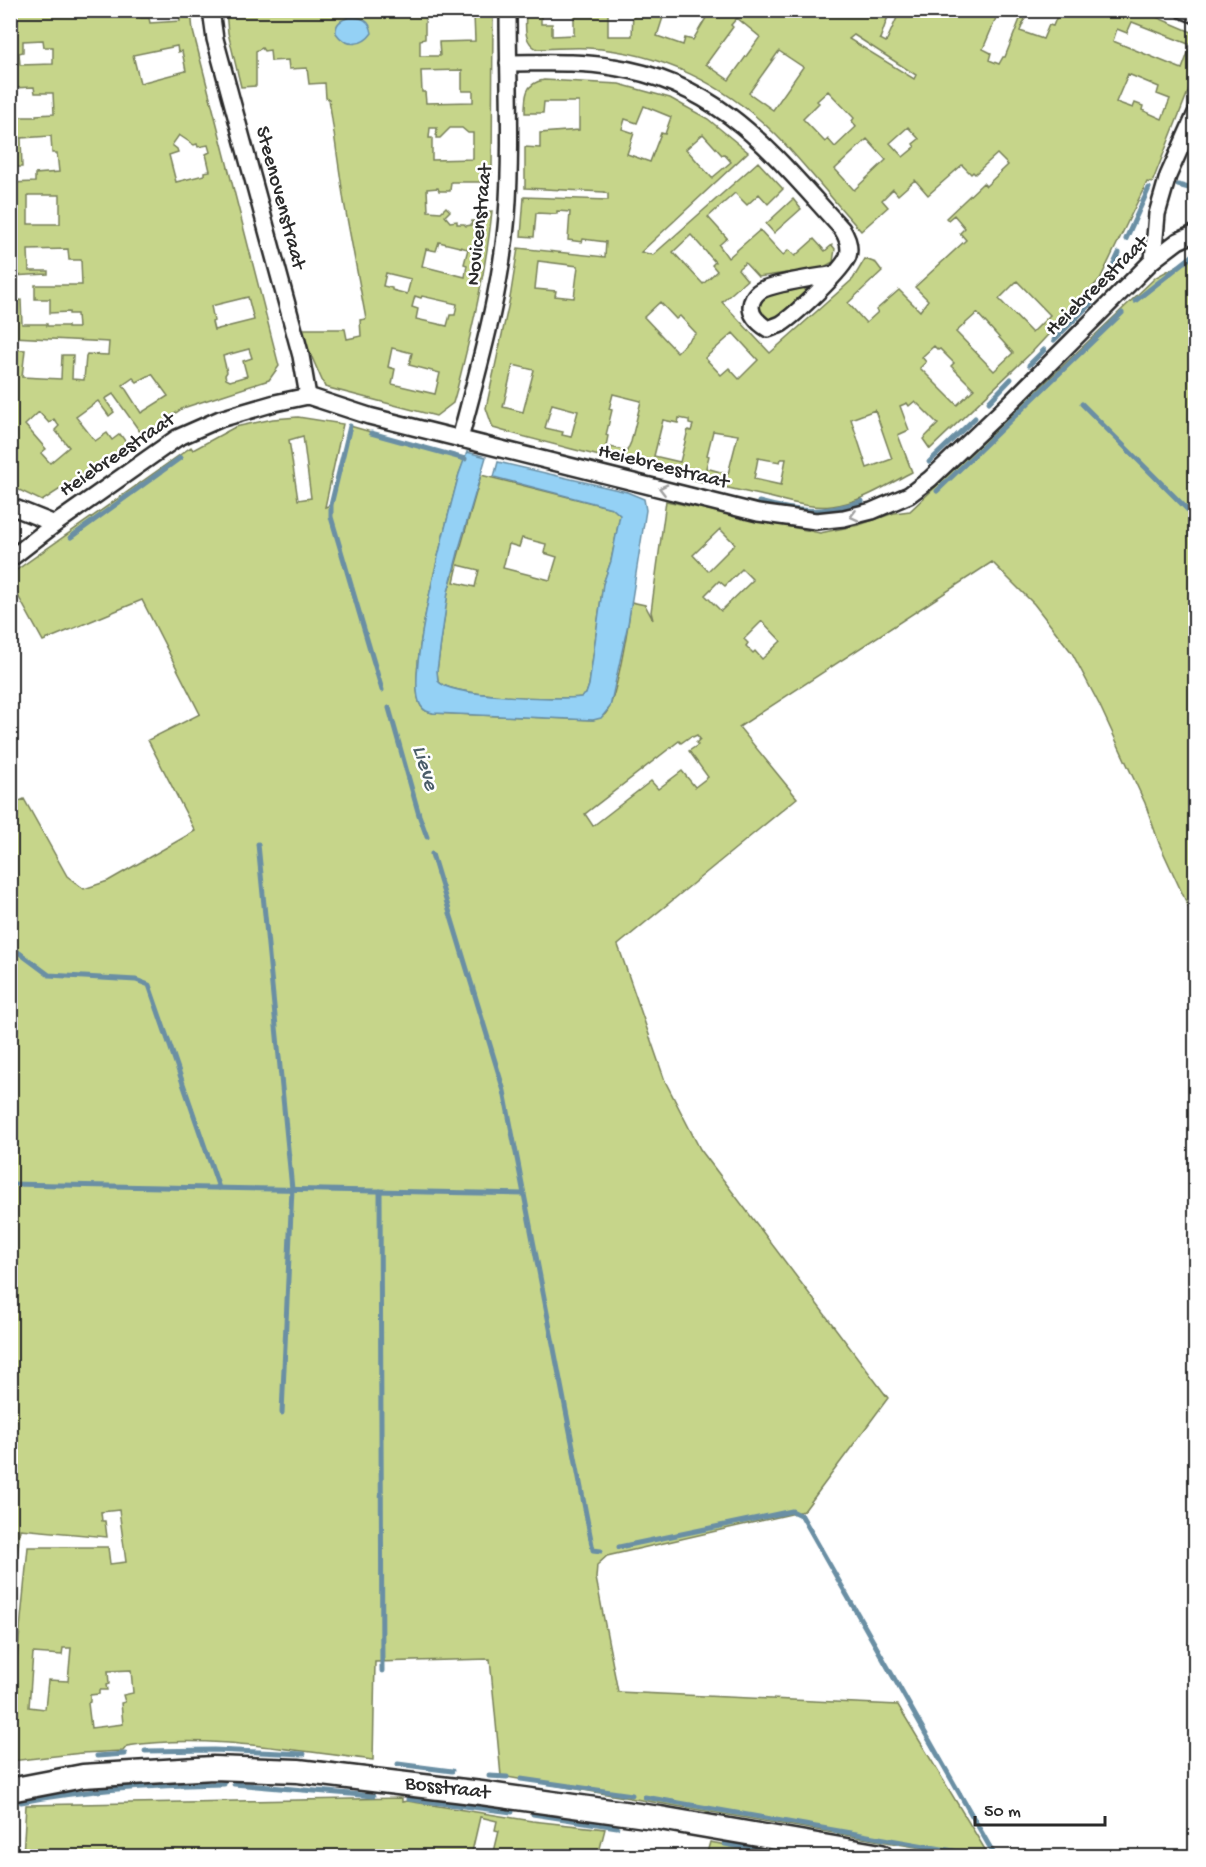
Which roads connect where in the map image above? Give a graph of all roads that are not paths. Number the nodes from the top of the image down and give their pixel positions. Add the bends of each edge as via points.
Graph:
1 (211, 10) edge
2 (508, 10) edge
3 (1183, 10) edge
4 (1196, 15) edge
5 (508, 63) junction
6 (1196, 113) edge
7 (1196, 233) edge
8 (1153, 260) junction
9 (835, 274) junction
10 (308, 396) junction
11 (460, 439) junction
12 (10, 506) edge
13 (55, 524) junction
14 (10, 559) edge
15 (10, 1790) edge
16 (881, 1857) edge

1 - 10 street, Steenovenstraat
2 - 5 street, Novicenstraat
3 - 4 street
5 - 9 street via 611,66 661,78 712,103 767,147 842,229 849,254
5 - 11 street, Novicenstraat via 509,162 502,256
6 - 8 street via 1168,176 1157,214
7 - 8 street, Heiebreestraat
8 -> 11 street, Heiebreestraat via 930,479 909,495 872,512 816,521 758,513
9 - 9 street via 780,325 768,329 753,314 751,304 760,290
10 - 11 street, Heiebreestraat
10 - 13 street, Heiebreestraat via 220,419 177,438
12 - 13 street, Heiebreestraat
13 - 14 street, Heiebreestraat
15 - 16 street, Bosstraat via 83,1776 213,1768 298,1771 660,1818

